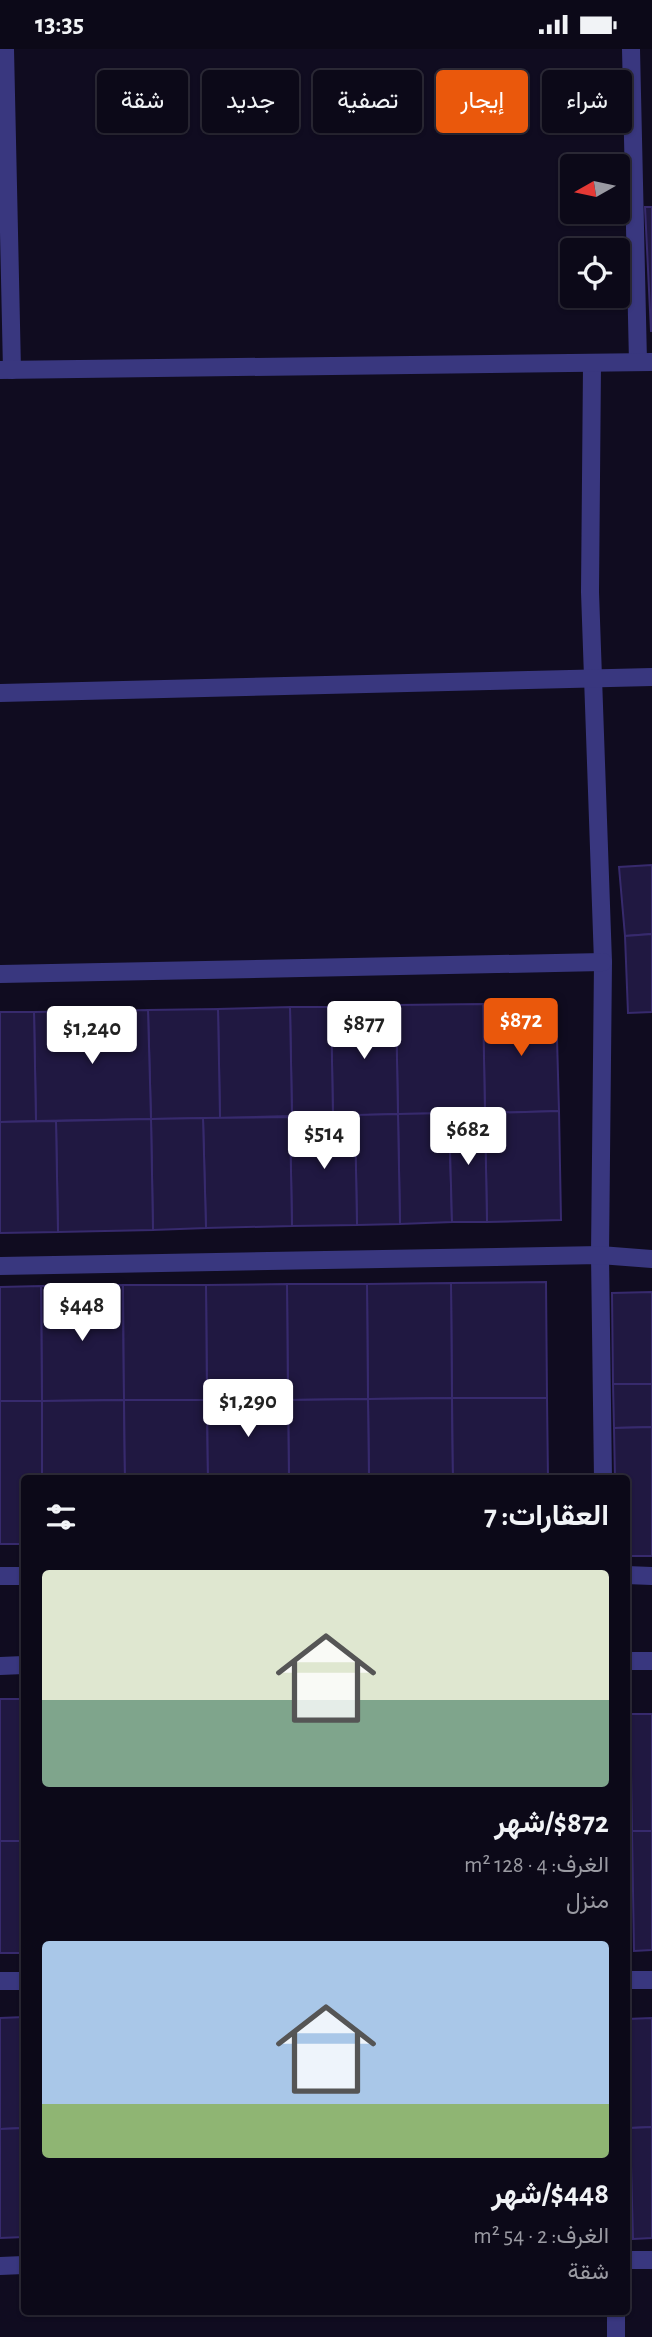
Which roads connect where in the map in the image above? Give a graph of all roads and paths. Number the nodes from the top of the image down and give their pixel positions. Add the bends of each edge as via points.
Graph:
1 (5, 49) edge
2 (631, 49) edge
3 (644, 186) edge
4 (645, 362) edge
5 (592, 365) junction
6 (6, 370) edge
7 (652, 677) edge
8 (592, 680) junction
9 (0, 693) edge
10 (603, 962) junction
11 (0, 974) edge
12 (600, 1255) junction
13 (652, 1259) edge
14 (0, 1266) edge
15 (603, 1475) edge
16 (0, 1576) edge
17 (21, 1576) edge
18 (630, 1576) edge
19 (652, 1576) edge
20 (630, 1661) edge
21 (652, 1661) edge
22 (21, 1665) edge
23 (0, 1666) edge
24 (630, 1980) edge
25 (652, 1980) edge
26 (0, 1981) edge
27 (21, 1981) edge
28 (630, 2260) edge
29 (652, 2260) edge
30 (0, 2266) edge
31 (21, 2266) edge
32 (616, 2315) edge
33 (616, 2337) edge

1 - 6 street
2 - 3 street
3 - 4 street
4 - 5 street
5 - 6 street
5 - 8 street
7 - 8 street
8 - 9 street
8 - 10 street
10 - 11 street
10 - 12 street
12 - 13 street
12 - 14 street
12 - 15 street
16 - 17 street
18 - 19 street
20 - 21 street
22 - 23 street
24 - 25 street
26 - 27 street
28 - 29 street
30 - 31 street
32 - 33 street

